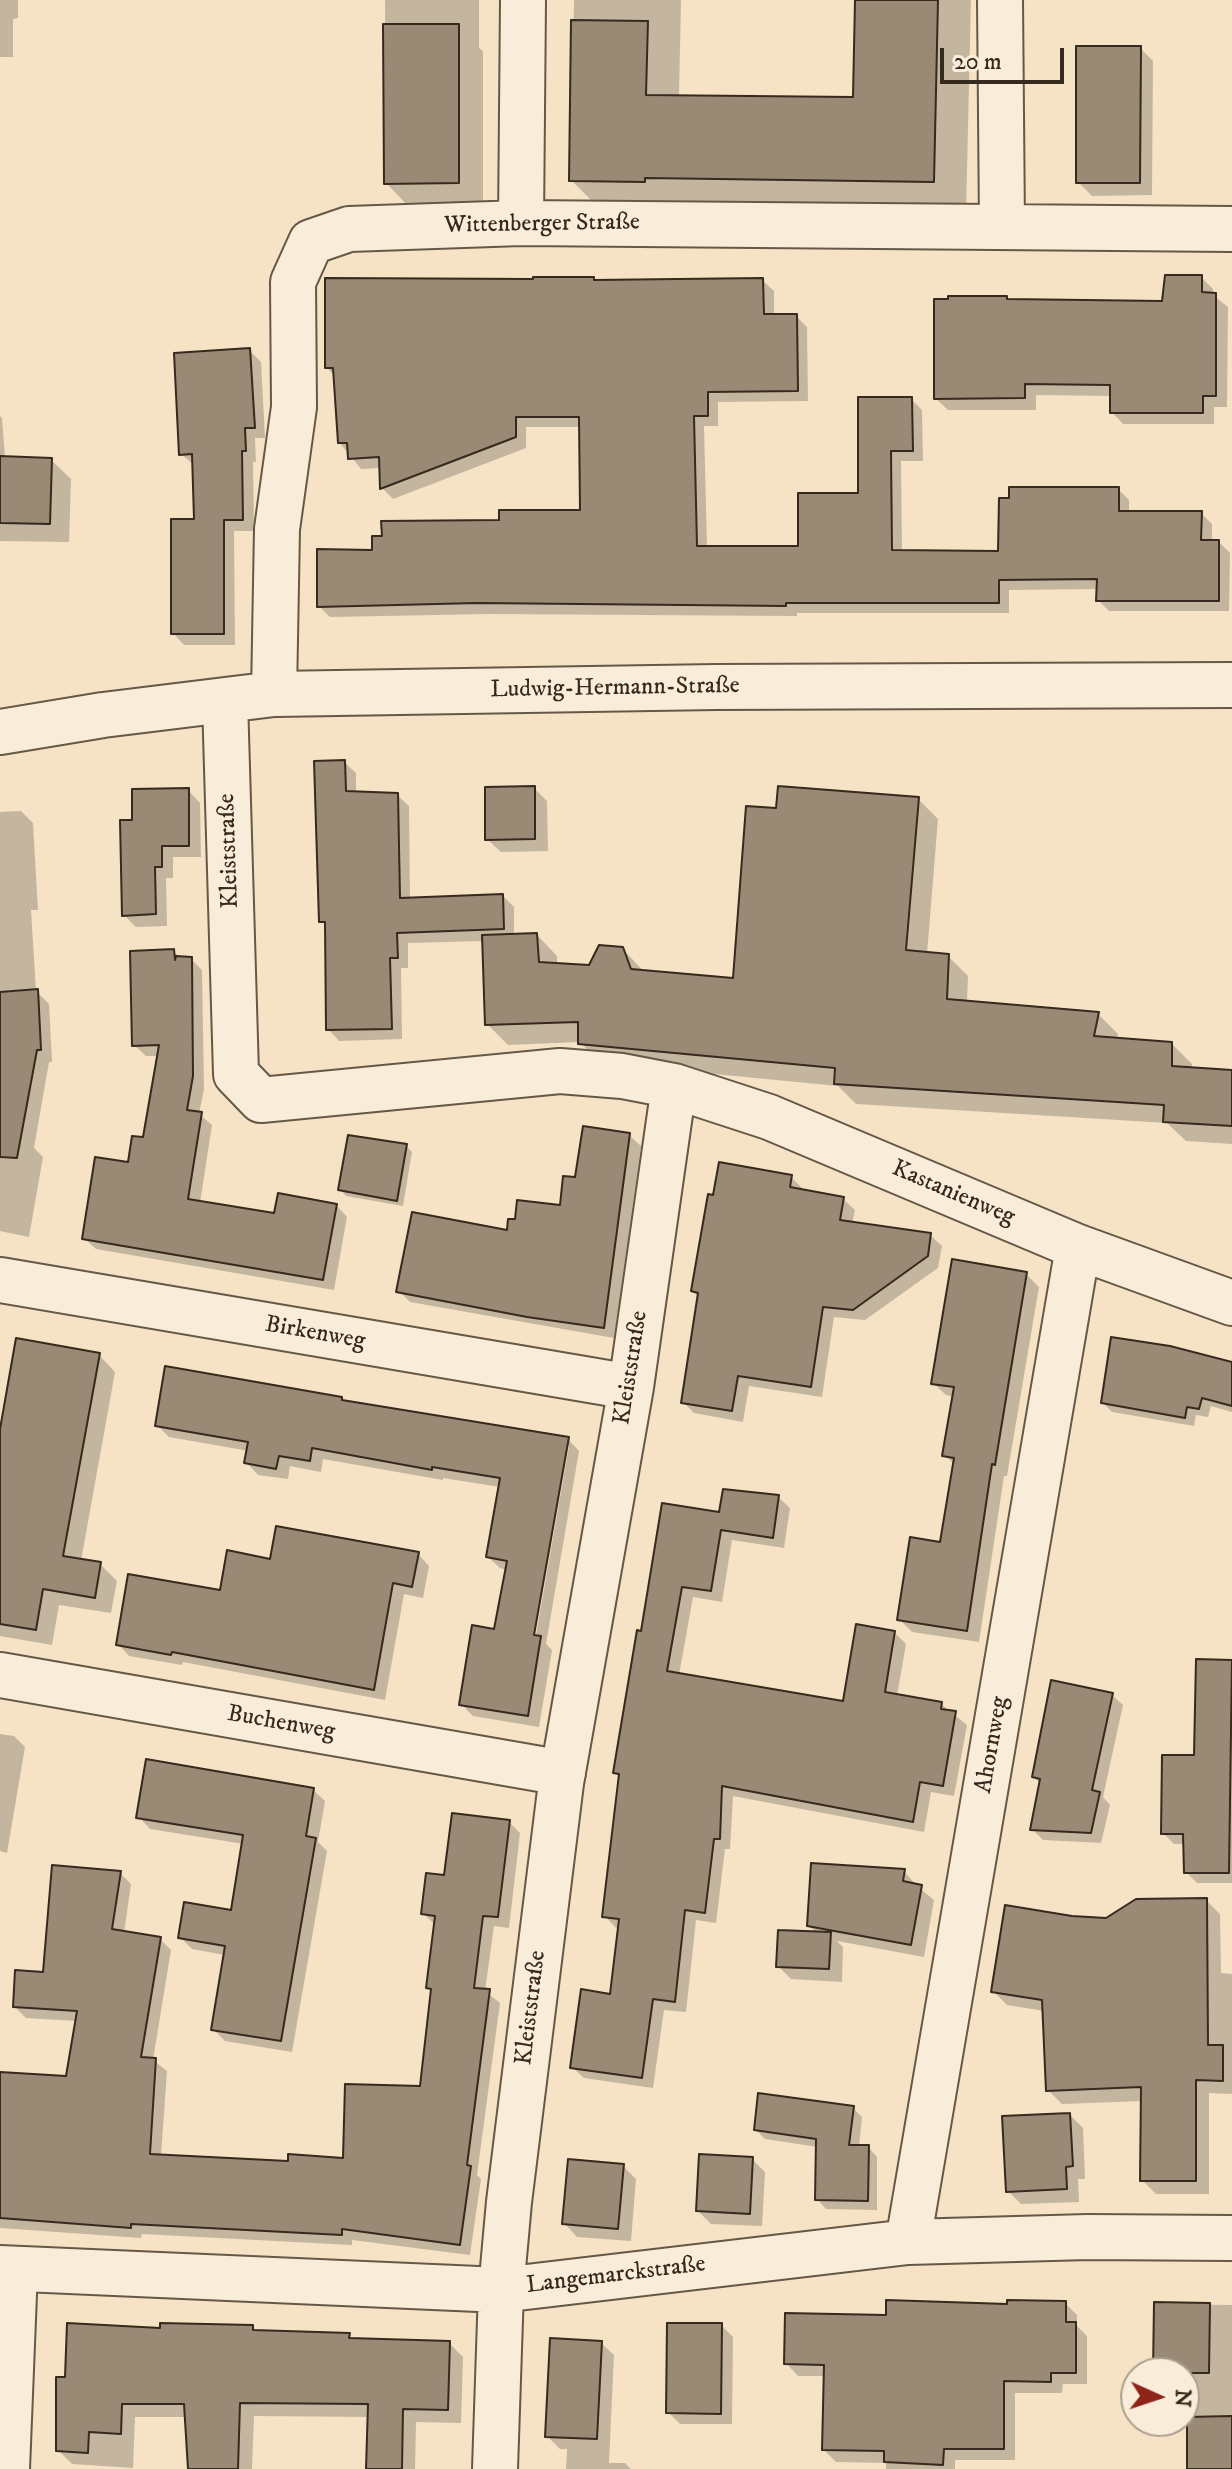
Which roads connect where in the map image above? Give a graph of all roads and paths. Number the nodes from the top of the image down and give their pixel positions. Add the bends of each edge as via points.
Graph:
1 (523, 0) edge
2 (1000, 0) edge
3 (521, 223) junction
4 (1002, 226) junction
5 (1232, 229) edge
6 (1232, 685) edge
7 (274, 694) junction
8 (225, 700) junction
9 (0, 732) edge
10 (674, 1086) junction
11 (1078, 1247) junction
12 (0, 1280) edge
13 (1232, 1303) edge
14 (631, 1387) junction
15 (0, 1675) edge
16 (563, 1773) junction
17 (1232, 2238) edge
18 (908, 2242) junction
19 (7, 2268) edge
20 (501, 2290) junction
21 (7, 2469) edge
22 (495, 2469) edge

1 - 3 street
2 - 4 street
3 - 4 street, Wittenberger Straße
3 - 7 street, Wittenberger Straße via 349,229 311,242 293,282 294,407 277,529
4 - 5 street, Wittenberger Straße
6 - 7 street, Ludwig-Hermann-Straße
7 - 8 street, Ludwig-Hermann-Straße
8 - 9 street, Ludwig-Hermann-Straße
8 - 10 street, Kleiststraße via 236,1074 261,1100 560,1071
10 - 11 street, Kastanienweg via 769,1117
10 - 14 street, Kleiststraße
11 - 13 street, Kastanienweg
11 - 18 street, Ahornweg
12 - 14 street, Birkenweg
14 - 16 street, Kleiststraße
15 - 16 street, Buchenweg
16 - 20 street, Kleiststraße
17 - 18 street, Langemarckstraße
18 - 20 street, Langemarckstraße
19 - 20 street, Langemarckstraße
19 - 21 street
20 - 22 street, Kleiststraße

